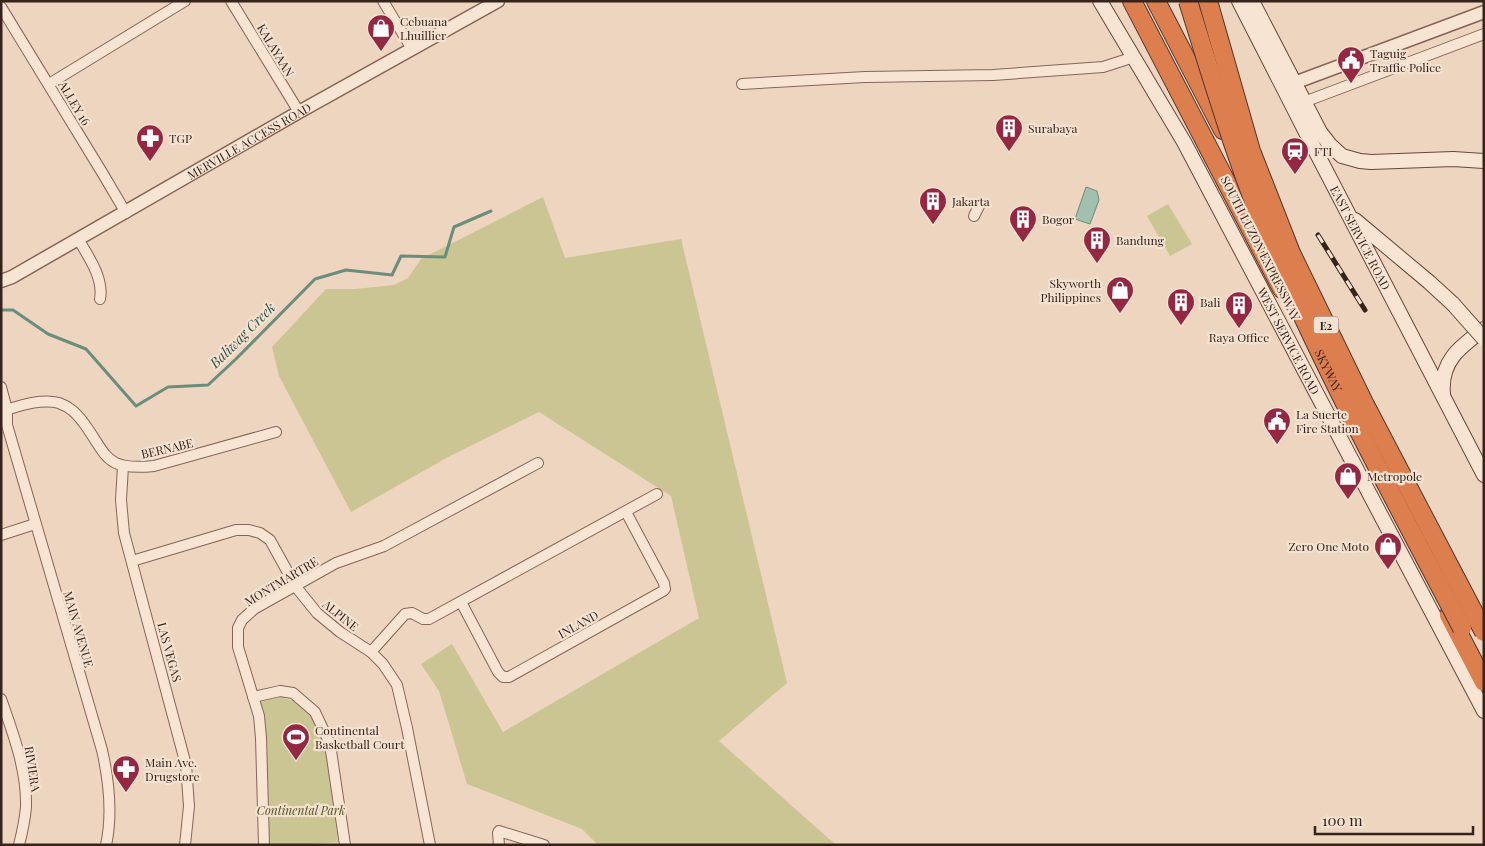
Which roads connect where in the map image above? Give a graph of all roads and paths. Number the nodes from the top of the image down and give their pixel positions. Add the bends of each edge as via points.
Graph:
1 (186, 1) edge
2 (231, 1) edge
3 (383, 1) edge
4 (498, 1) edge
5 (1100, 1) edge
6 (1132, 1) edge
7 (1156, 1) edge
8 (1168, 1) edge
9 (1188, 1) edge
10 (1208, 1) edge
11 (1239, 1) edge
12 (1252, 1) edge
13 (1, 7) edge
14 (1484, 12) edge
15 (1484, 34) edge
16 (412, 49) junction
17 (1134, 57) junction
18 (1294, 83) junction
19 (49, 84) junction
20 (742, 84) dead end
21 (1304, 102) junction
22 (299, 112) junction
23 (1484, 161) edge
24 (1245, 171) junction
25 (979, 206) dead end
26 (126, 213) junction
27 (1349, 215) junction
28 (974, 216) dead end
29 (78, 239) junction
30 (1, 281) edge
31 (100, 298) dead end
32 (1484, 329) edge
33 (1484, 339) edge
34 (1, 386) edge
35 (1444, 400) junction
36 (4, 415) edge
37 (276, 432) dead end
38 (538, 463) dead end
39 (123, 466) junction
40 (1484, 475) edge
41 (657, 494) dead end
42 (626, 512) junction
43 (35, 524) junction
44 (1, 535) edge
45 (132, 561) junction
46 (296, 587) junction
47 (461, 602) junction
48 (1484, 630) edge
49 (371, 652) junction
50 (1484, 670) edge
51 (1484, 682) edge
52 (253, 697) junction
53 (1, 699) edge
54 (1484, 711) edge
55 (107, 844) edge
56 (19, 845) edge
57 (119, 845) edge
58 (185, 845) edge
59 (264, 845) edge
60 (345, 845) edge
61 (430, 845) edge
62 (499, 845) edge
63 (544, 845) edge

1 - 19 street
2 - 22 street, KALAYAAN
3 - 16 street
4 - 16 street, MERVILLE ACCESS ROAD
5 - 17 main road, WEST SERVICE ROAD
6 - 51 highway, SOUTH LUZON EXPRESSWAY / E2
7 - 24 highway, SOUTH LUZON EXPRESSWAY / E2
8 - 24 highway
9 - 50 highway, SKYWAY / E2, bridge via 1238,156 1277,258 1347,408
10 - 48 highway, SKYWAY / E2, bridge via 1251,152 1291,253 1364,404
11 - 27 main road, EAST SERVICE ROAD
12 - 18 main road
13 - 19 street, ALLEY 16
14 - 18 street
15 - 21 street
16 - 22 street, MERVILLE ACCESS ROAD
17 - 20 street via 1102,67 993,75 865,77
17 - 54 main road, WEST SERVICE ROAD via 1184,142
18 - 21 main road
19 - 26 street, ALLEY 16
21 - 23 main road via 1330,145 1351,159 1371,162
22 - 26 street, MERVILLE ACCESS ROAD
24 - 48 highway, SOUTH LUZON EXPRESSWAY / E2
25 - 28 street
26 - 29 street, MERVILLE ACCESS ROAD
27 - 33 main road, bridge via 1452,304
27 - 35 main road, EAST SERVICE ROAD
29 - 30 street, MERVILLE ACCESS ROAD
29 - 31 street via 96,273
32 - 35 main road via 1448,364 1443,378
34 - 36 street, MAIN AVENUE
35 - 40 main road, EAST SERVICE ROAD
36 - 39 street via 38,402 58,403 74,410 104,456
36 - 43 street, MAIN AVENUE
37 - 39 street, BERNABE via 154,466
38 - 46 street, MONTMARTRE via 398,539 336,563
39 - 45 street, LAS VEGAS via 121,500 124,533
41 - 42 street
42 - 47 street
42 - 47 street, INLAND via 665,589 509,678 498,672
43 - 44 street
43 - 55 street, MAIN AVENUE via 107,770 110,806
45 - 46 street, ALPINE via 236,530 249,530 270,540
45 - 58 street, LAS VEGAS via 186,765 189,806
46 - 49 street, ALPINE via 317,613
46 - 52 street, MONTMARTRE via 254,609 238,628 238,647
47 - 49 street via 426,620 412,613 405,614
49 - 61 street, ALPINE via 397,685
52 - 59 street, MONTMARTRE via 261,738
52 - 60 street via 280,691 293,693 315,712 330,744
53 - 56 street, RIVIERA via 24,776 26,807
55 - 57 street
62 - 63 street via 498,833 501,831

